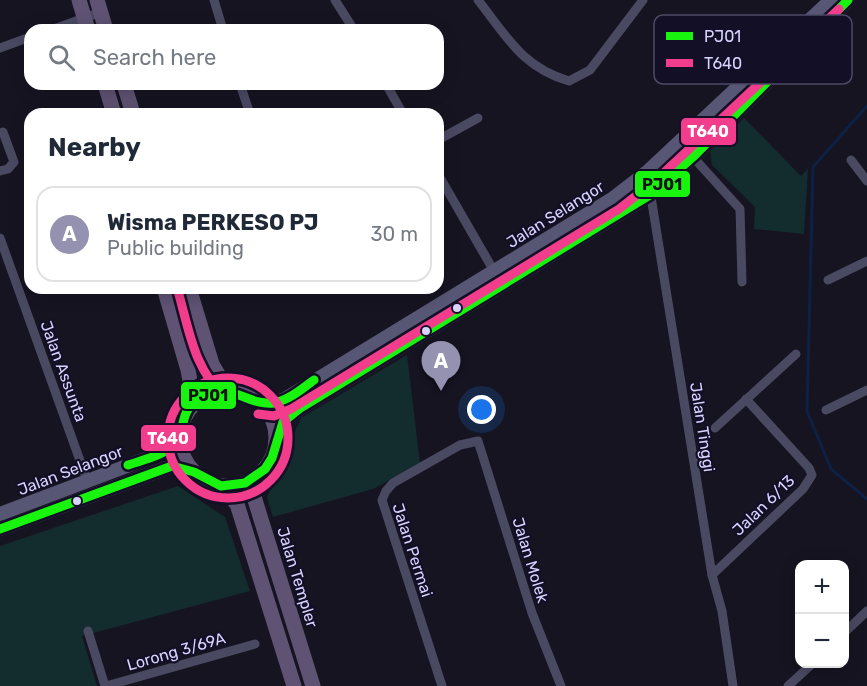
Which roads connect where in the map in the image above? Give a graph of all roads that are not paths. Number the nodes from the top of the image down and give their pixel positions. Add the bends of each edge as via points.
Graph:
1 (79, 0) edge
2 (214, 0) edge
3 (335, 0) edge
4 (478, 0) edge
5 (643, 0) edge
6 (831, 0) edge
7 (848, 0) edge
8 (99, 6) edge
9 (815, 15) edge
10 (833, 15) edge
11 (87, 24) edge
12 (104, 24) edge
13 (221, 24) edge
14 (350, 24) edge
15 (24, 39) edge
16 (0, 48) edge
17 (741, 84) edge
18 (765, 84) edge
19 (107, 90) edge
20 (126, 90) edge
21 (242, 90) edge
22 (389, 90) edge
23 (112, 108) edge
24 (131, 108) edge
25 (248, 108) edge
26 (400, 108) edge
27 (478, 118) dead end
28 (3, 132) dead end
29 (444, 137) edge
30 (693, 157) junction
31 (851, 160) dead end
32 (0, 171) edge
33 (647, 172) junction
34 (867, 181) edge
35 (444, 184) edge
36 (650, 195) junction
37 (0, 238) edge
38 (867, 261) edge
39 (494, 271) junction
40 (828, 280) dead end
41 (742, 282) dead end
42 (502, 285) junction
43 (166, 294) edge
44 (191, 294) edge
45 (796, 354) dead end
46 (867, 390) edge
47 (235, 391) junction
48 (746, 399) junction
49 (194, 402) junction
50 (260, 402) junction
51 (826, 410) dead end
52 (715, 428) dead end
53 (179, 436) junction
54 (276, 438) junction
55 (478, 441) joint
56 (194, 472) junction
57 (255, 478) junction
58 (87, 480) junction
59 (221, 486) junction
60 (0, 514) edge
61 (0, 529) edge
62 (712, 575) junction
63 (867, 611) edge
64 (849, 628) edge
65 (88, 631) dead end
66 (255, 644) dead end
67 (807, 668) edge
68 (105, 686) edge
69 (294, 686) edge
70 (313, 686) edge
71 (442, 686) edge
72 (561, 686) edge
73 (734, 686) edge
74 (788, 686) edge

1 - 11 main road
2 - 13 street
3 - 14 street
4 - 5 street via 525,60 569,81 590,70
6 - 9 main road, Jalan Selangor
7 - 10 main road, Jalan Selangor
8 - 11 street
8 - 12 main road
15 - 16 street
17 - 33 main road, Jalan Selangor
18 - 30 main road, Jalan Selangor
19 - 23 main road
20 - 24 main road
21 - 25 street
22 - 26 street
27 - 29 street
28 - 32 street via 14,162 9,169
30 - 36 main road, Jalan Selangor
30 - 41 street via 740,209
31 - 34 street
33 - 36 street, Jalan Tinggi
33 - 39 main road, Jalan Selangor via 612,199
35 - 39 street
36 - 42 main road, Jalan Selangor
36 - 62 street, Jalan Tinggi
37 - 58 street, Jalan Assunta
38 - 40 street
39 - 42 street
39 - 50 main road, Jalan Selangor via 285,399 272,404
42 - 54 main road, Jalan Selangor via 299,409 283,422
43 - 49 main road
44 - 47 main road via 212,364
45 - 48 street
46 - 51 street
47 - 49 main road via 221,391
47 - 50 main road
48 - 52 street
48 - 62 street, Jalan 6/13 via 812,476
49 - 53 main road via 181,424
50 - 54 main road via 274,424
53 - 56 main road
53 - 58 main road, Jalan Selangor via 164,452
54 - 57 main road via 272,458
55 - 71 street, Jalan Permai via 460,445 393,483 382,500
55 - 72 street, Jalan Molek via 532,613
56 - 59 main road
56 - 61 main road, Jalan Selangor via 172,466
57 - 59 main road
57 - 70 main road, Jalan Templer via 255,500
58 - 60 main road, Jalan Selangor
59 - 69 main road via 237,504
62 - 73 street, Jalan Tinggi
63 - 64 street
65 - 68 street
66 - 68 street, Lorong 3/69A
67 - 74 street

